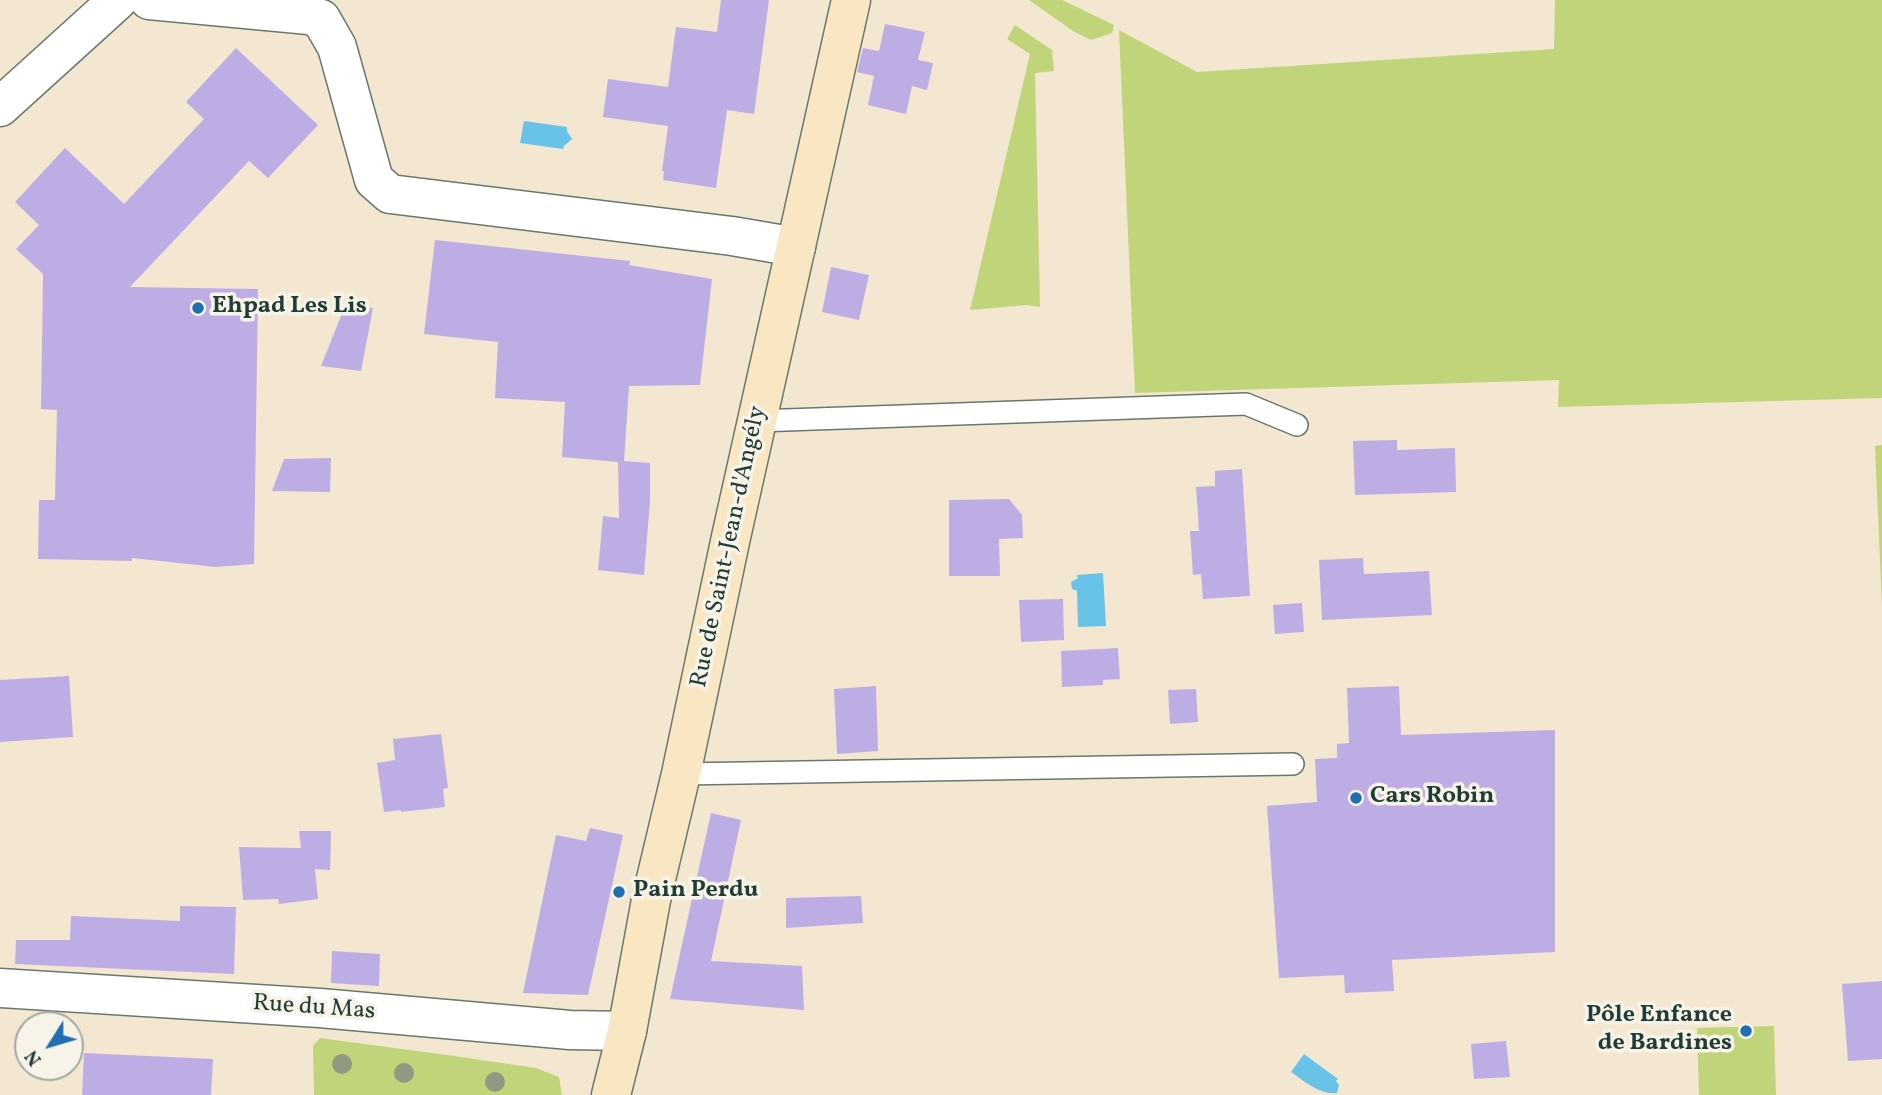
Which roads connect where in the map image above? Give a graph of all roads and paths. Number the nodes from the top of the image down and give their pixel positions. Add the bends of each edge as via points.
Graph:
1 (118, 0) edge
2 (149, 0) edge
3 (851, 0) edge
4 (0, 107) edge
5 (796, 247) junction
6 (757, 421) junction
7 (1297, 425) dead end
8 (1293, 764) dead end
9 (681, 774) junction
10 (0, 988) edge
11 (627, 1031) junction
12 (611, 1095) edge

1 - 4 street
2 - 5 street via 321,19 337,47 374,180 390,194
3 - 5 main road, Rue de Saint-Jean-d'Angély
5 - 6 main road, Rue de Saint-Jean-d'Angély
6 - 7 lane via 1246,404
6 - 9 main road, Rue de Saint-Jean-d'Angély
8 - 9 lane
9 - 11 main road, Rue de Saint-Jean-d'Angély
10 - 11 street, Rue du Mas
11 - 12 main road, Rue de Saint-Jean-d'Angély

